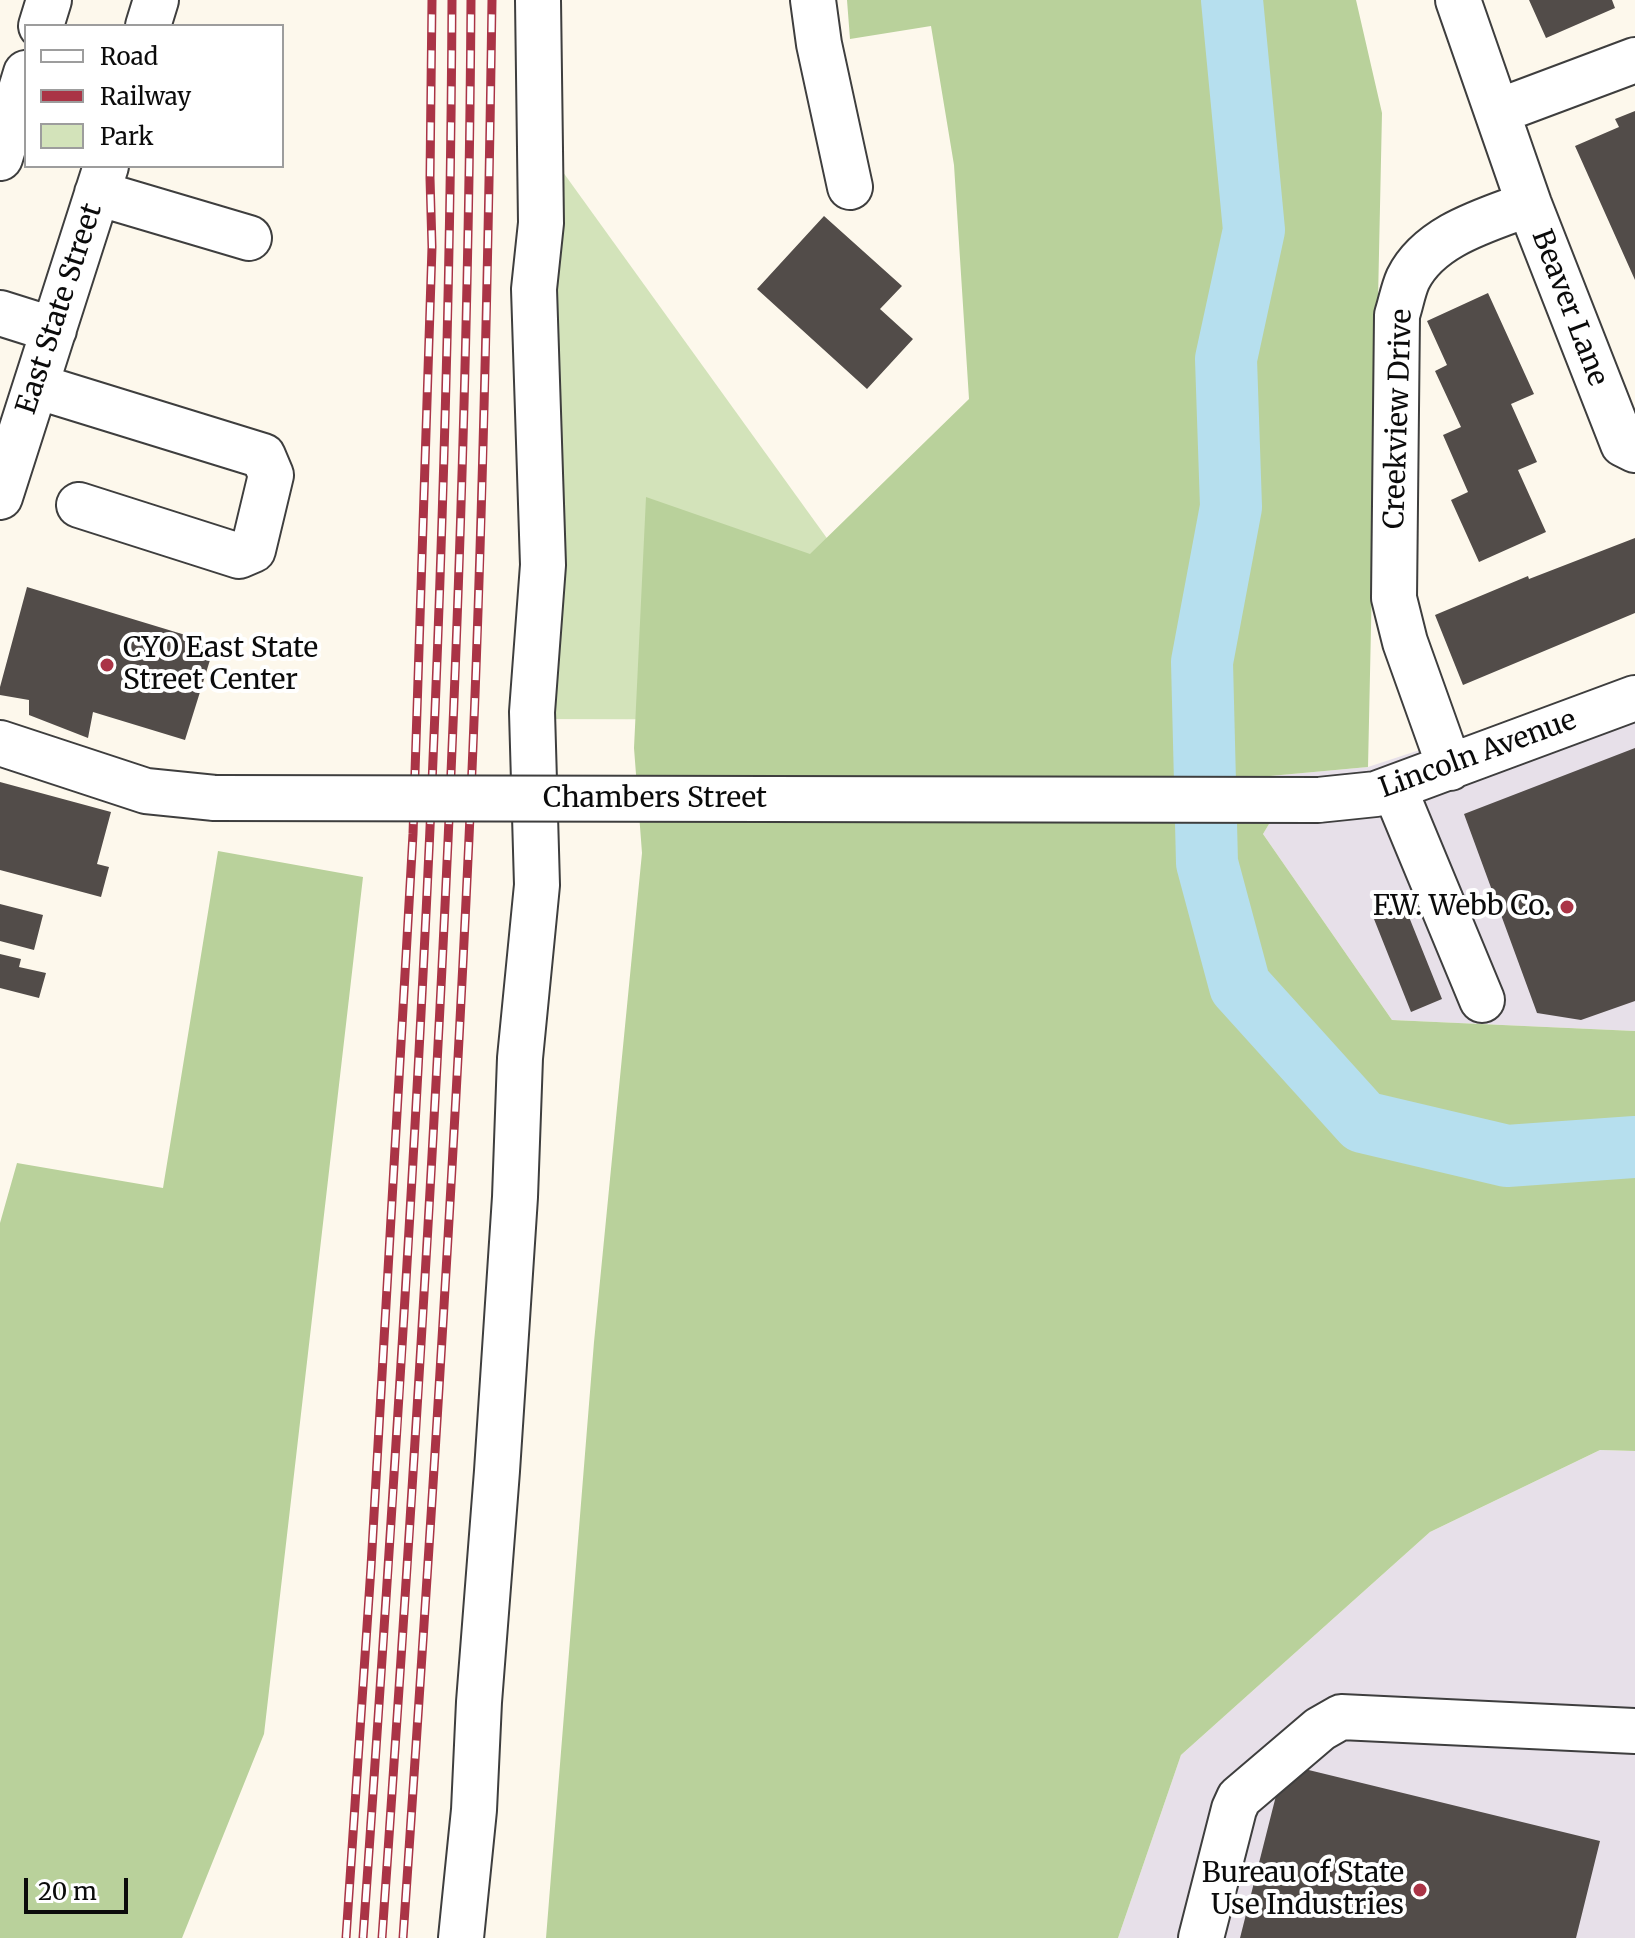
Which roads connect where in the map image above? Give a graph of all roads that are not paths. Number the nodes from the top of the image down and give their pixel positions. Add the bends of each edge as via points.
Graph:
1 (49, 0) edge
2 (156, 0) edge
3 (538, 0) edge
4 (813, 0) edge
5 (1458, 0) edge
6 (42, 24) edge
7 (149, 24) edge
8 (1635, 60) edge
9 (24, 80) edge
10 (1499, 111) junction
11 (0, 158) edge
12 (102, 179) edge
13 (850, 187) dead end
14 (1529, 204) junction
15 (249, 238) dead end
16 (0, 313) edge
17 (54, 330) junction
18 (36, 386) junction
19 (1635, 450) edge
20 (0, 497) edge
21 (79, 505) dead end
22 (1635, 698) edge
23 (0, 743) edge
24 (1450, 768) junction
25 (1394, 788) junction
26 (1318, 800) joint
27 (1482, 1000) dead end
28 (1635, 1731) edge
29 (461, 1938) edge
30 (1201, 1938) edge

1 - 6 street
2 - 7 street
3 - 29 street via 541,223 534,289 543,565 532,712 537,885 520,1058 497,1471
4 - 13 street
5 - 10 street
8 - 10 street
9 - 11 street
10 - 14 street
12 - 15 street
12 - 17 street, East State Street
14 - 19 street, Beaver Lane via 1623,444
14 - 24 street, Creekview Drive via 1468,227 1432,249 1409,278 1397,315 1394,598
16 - 17 street
17 - 18 street, East State Street
18 - 20 street, East State Street
18 - 21 street via 263,456 271,475 253,550 239,556
22 - 24 street, Lincoln Avenue
23 - 26 street, Chambers Street, bridge via 146,791 215,798
24 - 25 street, Lincoln Avenue
25 - 26 street, Lincoln Avenue
25 - 27 street
28 - 30 street via 1341,1717 1239,1798

